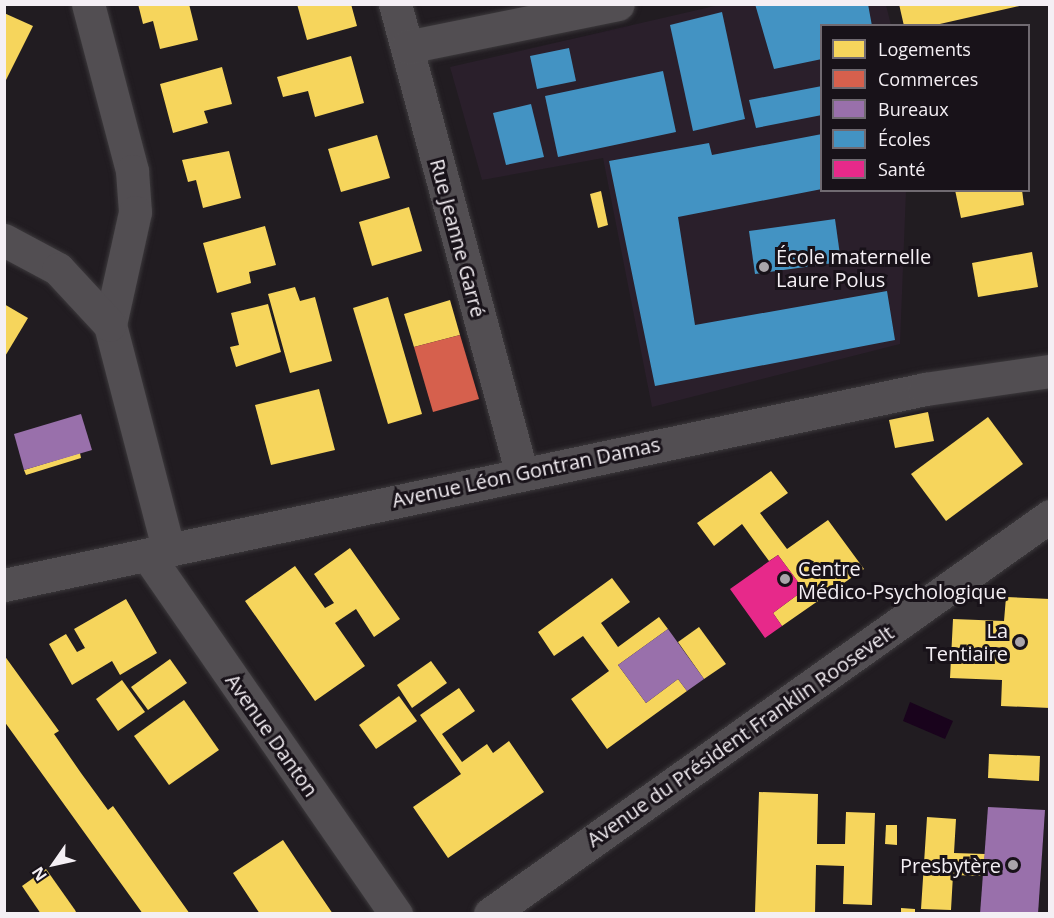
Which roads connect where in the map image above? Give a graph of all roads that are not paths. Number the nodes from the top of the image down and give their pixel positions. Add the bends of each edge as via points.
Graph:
1 (88, 4) edge
2 (395, 4) edge
3 (618, 4) edge
4 (407, 47) junction
5 (4, 240) edge
6 (110, 325) junction
7 (1050, 371) edge
8 (520, 472) junction
9 (1050, 516) edge
10 (158, 552) junction
11 (4, 585) edge
12 (396, 914) edge
13 (490, 914) edge

1 - 6 street via 132,171 135,212
2 - 4 street, Rue Jeanne Garré
3 - 4 street
4 - 8 street, Rue Jeanne Garré
5 - 6 street via 58,269
6 - 10 street
7 - 8 street, Avenue Léon Gontran Damas via 925,389
8 - 10 street, Avenue Léon Gontran Damas
9 - 13 street, Avenue du Président Franklin Roosevelt
10 - 11 street, Avenue Léon Gontran Damas
10 - 12 street, Avenue Danton

